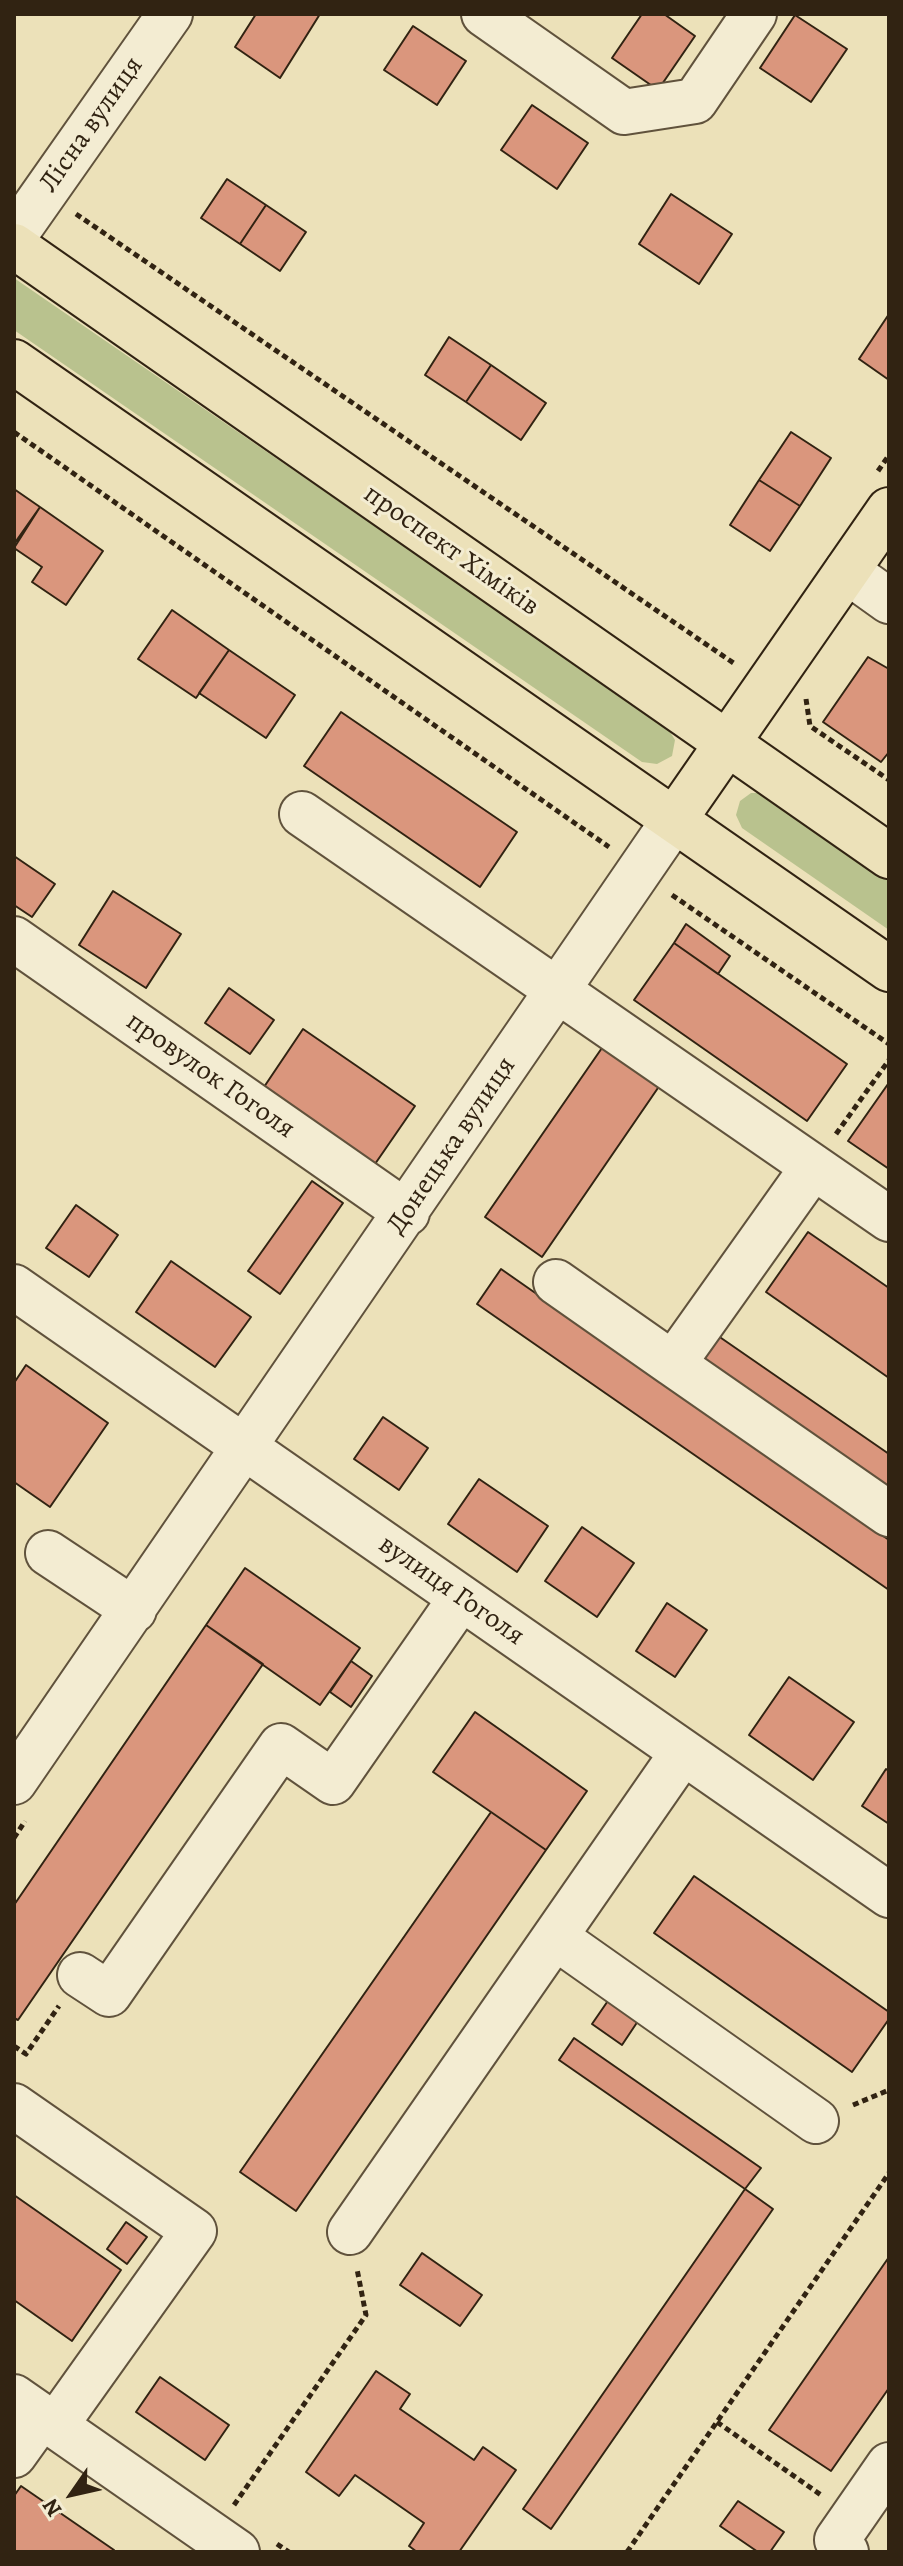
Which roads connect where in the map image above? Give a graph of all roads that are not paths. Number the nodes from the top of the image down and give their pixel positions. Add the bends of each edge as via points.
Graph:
1 (170, 14) edge
2 (484, 14) edge
3 (754, 14) edge
4 (14, 236) edge
5 (14, 246) edge
6 (14, 362) edge
7 (880, 495) edge
8 (847, 571) junction
9 (889, 601) edge
10 (727, 744) junction
11 (302, 814) dead end
12 (674, 820) junction
13 (889, 856) edge
14 (14, 939) edge
15 (889, 969) edge
16 (558, 991) junction
17 (813, 1167) junction
18 (407, 1213) junction
19 (889, 1219) edge
20 (556, 1282) dead end
21 (14, 1287) edge
22 (673, 1364) junction
23 (246, 1449) junction
24 (889, 1514) edge
25 (48, 1553) dead end
26 (461, 1598) junction
27 (134, 1610) junction
28 (683, 1752) junction
29 (14, 1782) edge
30 (889, 1895) edge
31 (555, 1937) junction
32 (80, 1975) road end
33 (14, 2106) edge
34 (816, 2121) dead end
35 (350, 2232) road end
36 (37, 2413) edge
37 (14, 2455) edge
38 (889, 2465) edge
39 (850, 2534) edge
40 (217, 2546) edge

1 - 4 street, Лісна вулиця
2 - 3 street via 624,112 695,101
5 - 10 main road, проспект Хіміків
6 - 12 main road
7 - 8 main road, Донецька вулиця
8 - 9 street
8 - 10 main road, Донецька вулиця
10 - 12 main road, Донецька вулиця
10 - 13 main road, проспект Хіміків
11 - 16 street
12 - 15 main road
12 - 16 street, Донецька вулиця
14 - 18 street, провулок Гоголя
16 - 17 street
16 - 18 street, Донецька вулиця
17 - 19 street
17 - 22 street
18 - 23 street, Донецька вулиця
20 - 22 street
21 - 23 street, вулиця Гоголя
22 - 24 street
23 - 26 street, вулиця Гоголя
23 - 27 street, Донецька вулиця
25 - 27 street
26 - 28 street, вулиця Гоголя
26 - 32 street via 333,1782 281,1746 109,1994
27 - 29 street, Донецька вулиця
28 - 30 street, вулиця Гоголя
28 - 31 street
31 - 34 street
31 - 35 street
33 - 36 street via 194,2231
36 - 37 street
36 - 40 street
38 - 39 street

